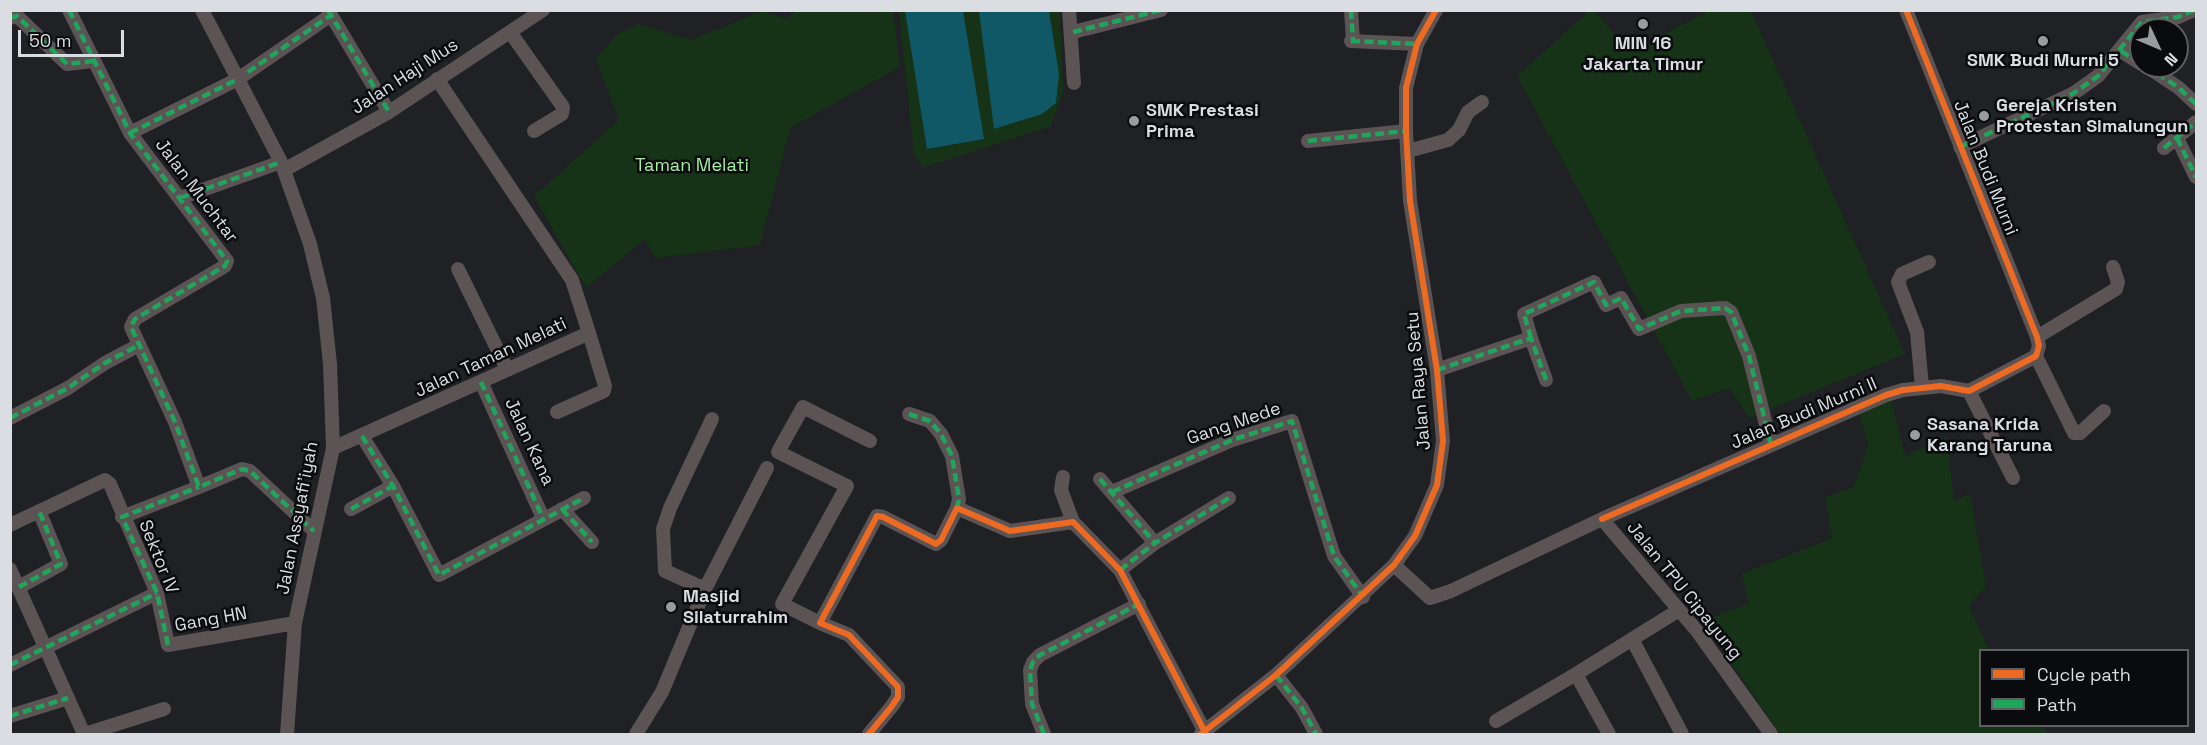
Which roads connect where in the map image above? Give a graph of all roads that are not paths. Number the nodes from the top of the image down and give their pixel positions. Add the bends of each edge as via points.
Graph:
1 (69, 10) edge
2 (202, 10) edge
3 (543, 10) edge
4 (1069, 10) edge
5 (1161, 10) edge
6 (1351, 10) edge
7 (1436, 10) edge
8 (1906, 10) edge
9 (2194, 10) edge
10 (330, 13) edge
11 (2163, 15) edge
12 (10, 18) edge
13 (510, 32) junction
14 (1073, 32) junction
15 (1416, 44) junction
16 (2121, 51) junction
17 (2129, 56) edge
18 (93, 61) junction
19 (2164, 78) edge
20 (238, 79) junction
21 (437, 79) junction
22 (1074, 83) dead end
23 (1482, 102) dead end
24 (2196, 104) edge
25 (388, 112) junction
26 (2196, 122) edge
27 (534, 131) dead end
28 (1406, 131) junction
29 (130, 133) junction
30 (2177, 138) junction
31 (1308, 141) dead end
32 (1959, 147) junction
33 (2164, 148) dead end
34 (1408, 151) junction
35 (282, 166) junction
36 (2196, 177) edge
37 (180, 198) junction
38 (1929, 262) dead end
39 (2113, 267) dead end
40 (458, 269) dead end
41 (589, 333) junction
42 (2037, 337) junction
43 (1531, 338) junction
44 (139, 345) junction
45 (2036, 356) junction
46 (507, 369) junction
47 (1437, 370) junction
48 (1546, 380) dead end
49 (481, 382) junction
50 (1922, 387) junction
51 (1969, 391) junction
52 (2104, 411) dead end
53 (557, 412) dead end
54 (909, 414) dead end
55 (10, 418) edge
56 (712, 419) dead end
57 (362, 436) junction
58 (870, 441) dead end
59 (1771, 445) junction
60 (333, 448) junction
61 (767, 468) dead end
62 (1063, 477) dead end
63 (2013, 478) dead end
64 (1100, 479) dead end
65 (393, 486) junction
66 (199, 487) junction
67 (1112, 492) junction
68 (584, 498) dead end
69 (1229, 498) dead end
70 (957, 508) junction
71 (351, 509) dead end
72 (562, 509) junction
73 (39, 511) junction
74 (122, 517) junction
75 (543, 518) junction
76 (1602, 519) junction
77 (1072, 522) junction
78 (10, 525) edge
79 (314, 531) junction
80 (592, 542) dead end
81 (1155, 543) junction
82 (1394, 565) junction
83 (10, 569) edge
84 (1120, 570) junction
85 (19, 586) junction
86 (705, 589) junction
87 (157, 593) junction
88 (1363, 597) junction
89 (1138, 604) junction
90 (1679, 610) junction
91 (295, 623) junction
92 (820, 623) junction
93 (1632, 639) junction
94 (168, 645) joint
95 (47, 648) junction
96 (10, 665) edge
97 (1576, 674) junction
98 (1276, 675) junction
99 (68, 698) junction
100 (164, 709) dead end
101 (10, 716) edge
102 (1496, 721) dead end
103 (1204, 734) edge
104 (85, 735) edge
105 (287, 735) edge
106 (636, 735) edge
107 (869, 735) edge
108 (1044, 735) edge
109 (1316, 735) edge
110 (1609, 735) edge
111 (1682, 735) edge
112 (1771, 735) edge

1 - 18 street, Jalan Muchtar
2 - 20 street, Jalan Assyafi'iyah
3 - 13 street, Jalan Haji Mus
4 - 14 street
5 - 14 street
6 - 15 street via 1352,41
7 - 15 street, Jalan Raya Setu
8 - 32 street, Jalan Budi Murni
9 - 11 street
10 - 20 street
10 - 25 street
11 - 16 street via 2136,27
12 - 18 street via 17,16 67,64
13 - 21 street, Jalan Haji Mus
13 - 27 street via 564,110
14 - 22 street
15 - 28 street, Jalan Raya Setu via 1406,88
16 - 17 street
16 - 32 street via 2098,76 2066,99
18 - 29 street, Jalan Muchtar
19 - 24 street
20 - 29 street
20 - 35 street, Jalan Assyafi'iyah
21 - 25 street, Jalan Haji Mus
21 - 41 street, Jalan Taman Melati via 572,280
23 - 34 street via 1468,112 1459,130 1448,140
25 - 35 street, Jalan Haji Mus
26 - 30 street
28 - 31 street
28 - 34 street, Jalan Raya Setu
29 - 37 street, Jalan Muchtar
30 - 33 street
30 - 36 street
32 - 42 street, Jalan Budi Murni
34 - 47 street, Jalan Raya Setu via 1410,201
35 - 37 street, Jalan Haji Mus
35 - 60 street, Jalan Assyafi'iyah via 310,244 323,298
37 - 44 street, Jalan Muchtar via 226,261 225,266 135,319 131,327
38 - 50 street via 1902,274 1898,282 1917,332
39 - 42 street via 2118,282 2112,294
40 - 46 street
41 - 46 street, Jalan Taman Melati
41 - 53 street via 604,391
42 - 45 street
43 - 47 street
43 - 48 street
43 - 59 street via 1524,314 1594,282 1606,305 1621,298 1639,329 1681,311 1725,308 1731,312 1749,356
44 - 55 street
44 - 66 street, Jalan Muchtar via 175,422
45 - 51 street
45 - 52 street via 2074,433 2080,433
46 - 49 street, Jalan Taman Melati
47 - 82 street, Jalan Raya Setu via 1443,441 1437,485 1415,536
49 - 57 street, Jalan Taman Melati
49 - 75 street, Jalan Kana
50 - 51 street, Jalan Budi Murni II
50 - 59 street, Jalan Budi Murni II via 1886,395
51 - 63 street
54 - 70 street via 930,421 941,434 952,456
56 - 86 street via 663,529 664,571
57 - 60 street, Jalan Taman Melati
57 - 65 street
58 - 92 street via 803,407 778,452 847,486 782,604
59 - 76 street, Jalan Budi Murni II
60 - 79 street, Jalan Assyafi'iyah
61 - 86 street
62 - 77 street via 1061,490
64 - 67 street
65 - 71 street
65 - 75 street via 439,575
66 - 74 street
66 - 79 street via 243,469 250,471
67 - 81 street
67 - 88 street, Gang Mede via 1232,440 1292,421 1334,556
68 - 72 street
69 - 81 street
70 - 77 street via 1011,531
70 - 92 street via 936,544 877,516
72 - 75 street
72 - 80 street
73 - 74 street, Sektor IV via 105,480
73 - 78 street
73 - 85 street via 61,564
74 - 87 street, Sektor IV
76 - 82 street, Jalan TPU Cipayung via 1430,598
76 - 90 street, Jalan TPU Cipayung
77 - 84 street
79 - 91 street, Jalan Assyafi'iyah
81 - 84 street
82 - 88 street, Jalan Raya Setu
83 - 85 street
84 - 89 street
85 - 95 street
86 - 106 street via 662,692
87 - 94 street, Sektor IV
87 - 95 street
88 - 98 street, Jalan Raya Setu
89 - 103 street
89 - 108 street via 1040,655 1033,663 1032,704
90 - 93 street
90 - 112 street, Jalan TPU Cipayung
91 - 94 street, Gang HN
91 - 105 street, Jalan Assyafi'iyah
92 - 107 street via 849,635 898,687 898,697
93 - 97 street
93 - 111 street
95 - 96 street
95 - 99 street
97 - 102 street
97 - 110 street
98 - 103 street, Jalan Raya Setu
98 - 109 street via 1302,708
99 - 101 street
99 - 104 street
100 - 104 street

